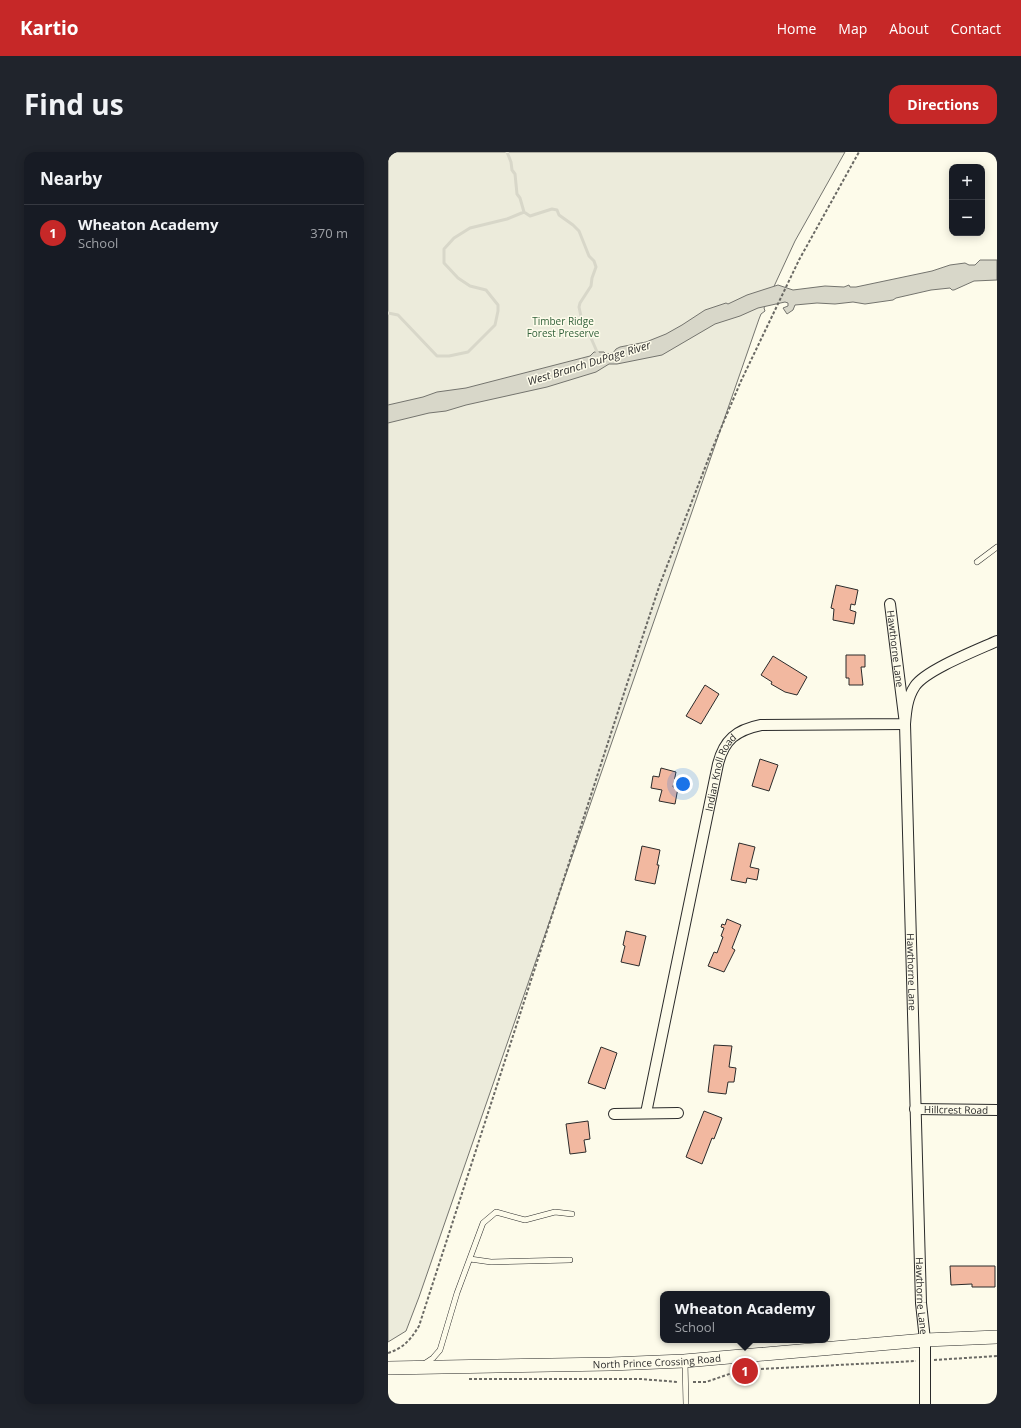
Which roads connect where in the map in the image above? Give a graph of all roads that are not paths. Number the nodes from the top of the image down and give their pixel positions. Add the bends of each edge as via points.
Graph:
1 (997, 547) edge
2 (977, 562) dead end
3 (890, 604) dead end
4 (997, 641) edge
5 (905, 724) junction
6 (915, 1109) junction
7 (997, 1110) edge
8 (646, 1113) junction
9 (678, 1113) dead end
10 (614, 1114) dead end
11 (572, 1214) dead end
12 (470, 1259) junction
13 (570, 1260) dead end
14 (997, 1337) edge
15 (924, 1340) junction
16 (684, 1361) junction
17 (388, 1368) edge
18 (420, 1368) junction
19 (686, 1404) edge
20 (925, 1404) edge

1 - 2 lane
3 - 5 street, Hawthorne Lane
4 - 5 street via 929,673 916,685 907,701
5 - 6 street, Hawthorne Lane
5 - 8 street, Indian Knoll Road via 761,725 750,727 729,739 718,764
6 - 7 street, Hillcrest Road
6 - 15 street, Hawthorne Lane
8 - 9 street
8 - 10 street
11 - 12 lane via 555,1212 525,1220 496,1212 483,1223
12 - 13 lane via 490,1262
12 - 18 lane via 440,1350
14 - 15 street, North Prince Crossing Road
15 - 16 street, North Prince Crossing Road
15 - 20 street, Hawthorne Lane
16 - 18 street, North Prince Crossing Road
16 - 19 lane
17 - 18 street, North Prince Crossing Road

